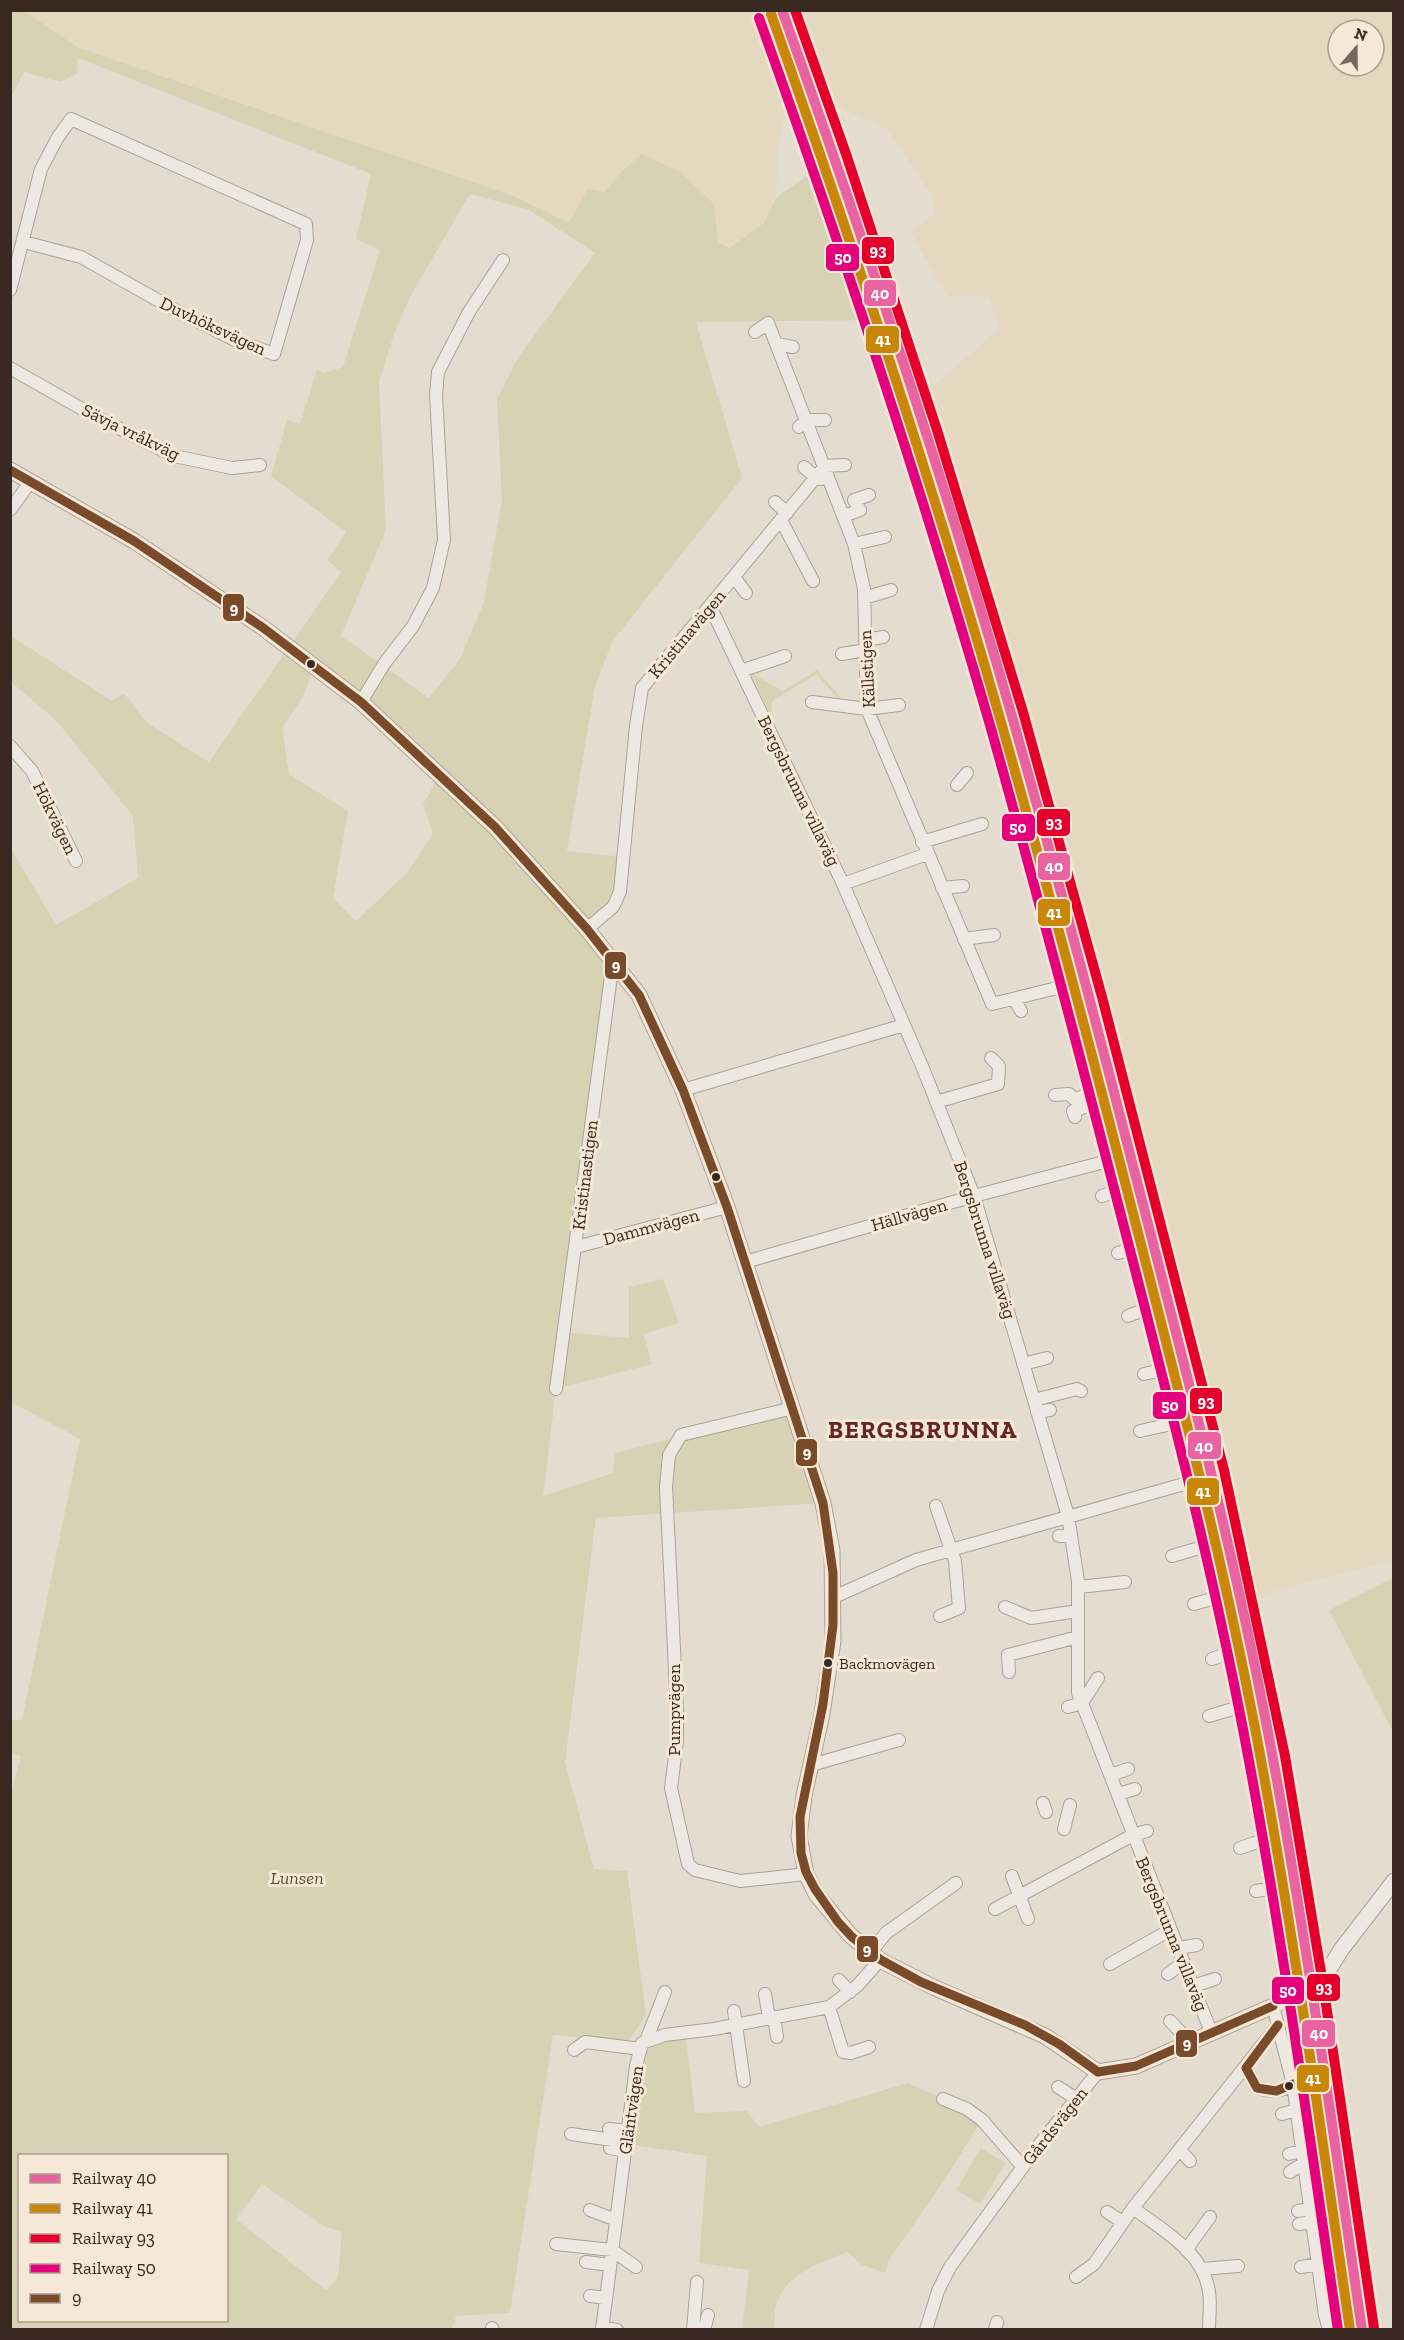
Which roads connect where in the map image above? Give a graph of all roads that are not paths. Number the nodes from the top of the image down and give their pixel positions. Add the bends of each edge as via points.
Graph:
1 (24, 242) junction
2 (503, 260) dead end
3 (10, 290) edge
4 (756, 332) dead end
5 (793, 347) dead end
6 (777, 352) junction
7 (10, 368) edge
8 (825, 420) dead end
9 (803, 423) junction
10 (260, 465) dead end
11 (845, 465) dead end
12 (825, 466) junction
13 (804, 467) dead end
14 (10, 470) edge
15 (816, 478) junction
16 (31, 481) junction
17 (831, 481) junction
18 (869, 495) dead end
19 (775, 502) dead end
20 (10, 510) edge
21 (784, 516) junction
22 (844, 525) junction
23 (885, 537) dead end
24 (854, 544) junction
25 (734, 578) junction
26 (813, 581) dead end
27 (891, 590) dead end
28 (746, 593) dead end
29 (864, 598) junction
30 (710, 606) junction
31 (883, 637) dead end
32 (866, 645) junction
33 (842, 654) dead end
34 (785, 656) dead end
35 (741, 671) junction
36 (361, 702) junction
37 (812, 702) dead end
38 (899, 705) dead end
39 (867, 709) junction
40 (10, 746) edge
41 (967, 773) dead end
42 (957, 785) dead end
43 (982, 824) dead end
44 (922, 842) junction
45 (927, 854) junction
46 (76, 861) dead end
47 (843, 884) junction
48 (963, 886) dead end
49 (942, 888) junction
50 (948, 902) junction
51 (962, 902) dead end
52 (587, 928) junction
53 (994, 935) dead end
54 (964, 939) junction
55 (613, 961) junction
56 (1014, 999) junction
57 (1021, 1011) dead end
58 (904, 1025) junction
59 (991, 1058) dead end
60 (683, 1090) junction
61 (1055, 1095) dead end
62 (1093, 1099) junction
63 (936, 1102) junction
64 (1075, 1117) dead end
65 (1108, 1161) junction
66 (1116, 1191) junction
67 (974, 1196) junction
68 (1102, 1196) dead end
69 (727, 1207) junction
70 (576, 1247) junction
71 (1131, 1249) junction
72 (1118, 1253) dead end
73 (745, 1262) junction
74 (1146, 1309) junction
75 (1128, 1316) dead end
76 (1047, 1358) dead end
77 (1023, 1364) junction
78 (1162, 1370) junction
79 (1144, 1374) dead end
80 (556, 1389) dead end
81 (1081, 1391) dead end
82 (1036, 1406) junction
83 (793, 1408) junction
84 (1050, 1410) dead end
85 (1176, 1423) junction
86 (1140, 1431) dead end
87 (1191, 1482) junction
88 (936, 1506) dead end
89 (1068, 1516) junction
90 (1206, 1546) junction
91 (951, 1549) junction
92 (1172, 1556) dead end
93 (1125, 1582) dead end
94 (1078, 1587) junction
95 (834, 1597) junction
96 (1218, 1597) junction
97 (1194, 1604) dead end
98 (1005, 1607) dead end
99 (1078, 1611) junction
100 (940, 1616) dead end
101 (1078, 1637) junction
102 (1232, 1652) junction
103 (1212, 1659) dead end
104 (1009, 1672) dead end
105 (1098, 1678) dead end
106 (1082, 1703) junction
107 (1243, 1706) junction
108 (1068, 1707) dead end
109 (1209, 1716) dead end
110 (899, 1740) dead end
111 (811, 1765) junction
112 (1128, 1769) dead end
113 (1111, 1775) junction
114 (1135, 1789) dead end
115 (1118, 1794) junction
116 (1070, 1805) dead end
117 (1064, 1829) dead end
118 (1127, 1829) junction
119 (1147, 1831) dead end
120 (1266, 1839) junction
121 (1240, 1848) dead end
122 (1138, 1849) junction
123 (1125, 1854) dead end
124 (806, 1874) junction
125 (1012, 1876) dead end
126 (1394, 1881) edge
127 (956, 1883) dead end
128 (1274, 1888) junction
129 (1256, 1891) dead end
130 (1020, 1897) junction
131 (995, 1909) dead end
132 (1028, 1919) dead end
133 (1170, 1929) junction
134 (1197, 1945) dead end
135 (1178, 1948) junction
136 (875, 1956) junction
137 (1184, 1962) junction
138 (1110, 1964) dead end
139 (1168, 1974) dead end
140 (1215, 1979) dead end
141 (839, 1980) dead end
142 (1193, 1986) junction
143 (665, 1992) dead end
144 (850, 1992) junction
145 (765, 1994) dead end
146 (1292, 1997) junction
147 (1274, 2006) junction
148 (829, 2007) junction
149 (734, 2011) dead end
150 (771, 2018) junction
151 (1170, 2021) dead end
152 (737, 2024) junction
153 (1278, 2025) junction
154 (1211, 2032) junction
155 (777, 2037) dead end
156 (1190, 2042) junction
157 (644, 2045) junction
158 (574, 2050) dead end
159 (868, 2052) dead end
160 (1246, 2068) junction
161 (1098, 2072) junction
162 (744, 2081) dead end
163 (1293, 2084) junction
164 (1058, 2087) dead end
165 (1076, 2098) junction
166 (943, 2099) dead end
167 (1296, 2110) junction
168 (1282, 2114) dead end
169 (609, 2129) dead end
170 (571, 2134) dead end
171 (626, 2142) junction
172 (610, 2148) dead end
173 (1180, 2150) junction
174 (1289, 2154) dead end
175 (1303, 2157) junction
176 (1190, 2162) dead end
177 (1023, 2168) junction
178 (1290, 2172) dead end
179 (1133, 2208) junction
180 (590, 2210) dead end
181 (1107, 2212) dead end
182 (620, 2213) junction
183 (1307, 2214) junction
184 (1210, 2217) dead end
185 (1123, 2222) junction
186 (1299, 2224) dead end
187 (556, 2244) dead end
188 (612, 2250) junction
189 (1186, 2250) junction
190 (586, 2262) dead end
191 (1318, 2264) junction
192 (610, 2265) junction
193 (1238, 2266) dead end
194 (636, 2267) dead end
195 (1300, 2267) dead end
196 (1202, 2269) junction
197 (1076, 2277) dead end
198 (697, 2282) dead end
199 (590, 2296) dead end
200 (606, 2298) junction
201 (708, 2315) dead end
202 (602, 2329) edge
203 (617, 2330) edge
204 (693, 2330) edge
205 (705, 2330) edge
206 (926, 2330) edge
207 (1209, 2330) edge
208 (1329, 2330) edge

1 - 1 street, Duvhöksvägen via 81,257 177,311 235,340 274,354 307,240 306,224 71,119 41,169
1 - 3 street
2 - 36 street via 469,312 438,372 444,540 433,588 413,626
4 - 6 street, Källstigen via 768,323
5 - 6 street
6 - 9 street, Källstigen
7 - 10 street, Sävja vråkväg via 174,456 232,468
8 - 9 street
9 - 12 street, Källstigen
11 - 12 street
12 - 15 street, Kristinavägen
12 - 17 street, Källstigen
13 - 15 street
14 - 16 street
15 - 17 street
15 - 21 street, Kristinavägen
16 - 20 street
16 - 36 street via 134,541 222,599
17 - 22 street, Källstigen
18 - 22 street via 854,500 860,510
19 - 21 street
21 - 25 street, Kristinavägen
21 - 26 street
22 - 24 street, Källstigen
23 - 24 street
24 - 29 street, Källstigen via 853,566
25 - 28 street
25 - 30 street, Kristinavägen
27 - 29 street
29 - 32 street, Källstigen
30 - 35 street, Bergsbrunna villaväg
30 - 52 street, Kristinavägen via 642,688 620,892 613,907
31 - 32 street
32 - 33 street
32 - 39 street, Källstigen
34 - 35 street
35 - 47 street, Bergsbrunna villaväg
36 - 52 street via 495,827
37 - 39 street
38 - 39 street
39 - 44 street, Källstigen via 893,783
40 - 46 street, Hökvägen via 32,771
41 - 42 street
43 - 44 street
44 - 45 street, Källstigen
45 - 47 street
45 - 49 street, Källstigen
47 - 58 street, Bergsbrunna villaväg
48 - 49 street
49 - 50 street, Källstigen
50 - 51 street
50 - 54 street, Källstigen via 951,924
52 - 55 street
53 - 54 street
54 - 56 street, Källstigen via 976,978 992,1004
55 - 60 street via 639,995
55 - 70 street, Kristinastigen
56 - 57 street
56 - 62 street, Källstigen via 1046,985 1065,986
58 - 60 street
58 - 63 street, Bergsbrunna villaväg
59 - 63 street via 999,1066 998,1084
60 - 69 street
61 - 62 street
62 - 64 street via 1073,1111
62 - 65 street
63 - 67 street, Bergsbrunna villaväg
65 - 66 street
65 - 67 street, Hällvägen
66 - 68 street
66 - 71 street
67 - 73 street, Hällvägen
67 - 77 street, Bergsbrunna villaväg
69 - 70 street, Dammvägen
69 - 73 street
70 - 80 street, Kristinastigen
71 - 72 street
71 - 74 street
73 - 83 street
74 - 75 street
74 - 78 street
76 - 77 street
77 - 82 street, Bergsbrunna villaväg
78 - 79 street
78 - 85 street
81 - 82 street via 1077,1389
82 - 84 street
82 - 89 street, Bergsbrunna villaväg via 1050,1473
83 - 95 street via 823,1503 832,1550
83 - 124 street, Pumpvägen via 681,1435 669,1455 666,1487 677,1710 671,1788 688,1864 695,1870 741,1881
85 - 86 street
85 - 87 street
87 - 89 street via 1158,1496
87 - 90 street
88 - 91 street
89 - 91 street
89 - 94 street, Bergsbrunna villaväg via 1065,1536
90 - 92 street
90 - 96 street
91 - 95 street via 916,1560
91 - 100 street via 959,1608
93 - 94 street
94 - 99 street, Bergsbrunna villaväg
95 - 111 street via 831,1651
96 - 97 street
96 - 102 street
98 - 99 street via 1031,1618
99 - 101 street, Bergsbrunna villaväg
101 - 104 street via 1008,1655
101 - 106 street, Bergsbrunna villaväg via 1084,1656 1078,1693
102 - 103 street
102 - 107 street
105 - 106 street
106 - 108 street
106 - 113 street, Bergsbrunna villaväg
107 - 109 street
107 - 120 street via 1251,1787
110 - 111 street
111 - 124 street via 799,1836
112 - 113 street
113 - 115 street, Bergsbrunna villaväg
114 - 115 street
115 - 118 street, Bergsbrunna villaväg
116 - 117 street
118 - 119 street
118 - 122 street, Bergsbrunna villaväg
118 - 130 street, Bergsbrunna villaväg
120 - 121 street
120 - 128 street
122 - 123 street
122 - 133 street, Bergsbrunna villaväg via 1166,1904
124 - 136 street via 816,1894 850,1935
125 - 130 street
126 - 146 street, Gårdsvägen via 1326,1974
127 - 136 street, Gläntvägen via 886,1934
128 - 129 street
128 - 146 street
130 - 131 street, Bergsbrunna villaväg
130 - 132 street
133 - 135 street, Bergsbrunna villaväg
133 - 138 street
134 - 135 street
135 - 137 street, Bergsbrunna villaväg
136 - 144 street, Gläntvägen
136 - 161 street via 933,1987 1045,2036
137 - 139 street
137 - 142 street, Bergsbrunna villaväg
140 - 142 street
141 - 144 street
142 - 154 street, Bergsbrunna villaväg
143 - 157 street
144 - 148 street, Gläntvägen
145 - 150 street
146 - 147 street, Gårdsvägen
147 - 153 street
147 - 154 street, Gårdsvägen
148 - 150 street, Gläntvägen
148 - 159 street via 839,2032 840,2048 848,2058 869,2047
149 - 152 street
150 - 152 street, Gläntvägen
150 - 155 street
151 - 156 street
152 - 157 street, Gläntvägen via 721,2032 665,2035
152 - 162 street
153 - 160 street
153 - 163 street
154 - 156 street, Gårdsvägen
156 - 161 street, Gårdsvägen via 1136,2066
157 - 158 street via 585,2042
157 - 171 street, Gläntvägen via 630,2064
160 - 163 street via 1257,2088 1281,2092
160 - 173 street
161 - 165 street, Gårdsvägen
163 - 167 street
164 - 165 street
165 - 177 street, Gårdsvägen
166 - 177 street via 982,2120
167 - 168 street
167 - 175 street
169 - 171 street
170 - 171 street
171 - 172 street
171 - 182 street, Gläntvägen
173 - 176 street
173 - 179 street
174 - 175 street
175 - 178 street
175 - 183 street
177 - 206 street, Gårdsvägen via 950,2267
179 - 185 street
179 - 189 street
180 - 182 street
181 - 185 street
182 - 188 street, Gläntvägen
183 - 186 street
183 - 191 street
184 - 189 street
185 - 197 street via 1094,2264
187 - 188 street
188 - 192 street, Gläntvägen
188 - 194 street
189 - 196 street
190 - 192 street
191 - 195 street
191 - 208 street
192 - 200 street, Gläntvägen
193 - 196 street
196 - 207 street via 1209,2294
198 - 204 street
199 - 200 street
200 - 202 street, Gläntvägen
201 - 205 street
202 - 203 street

